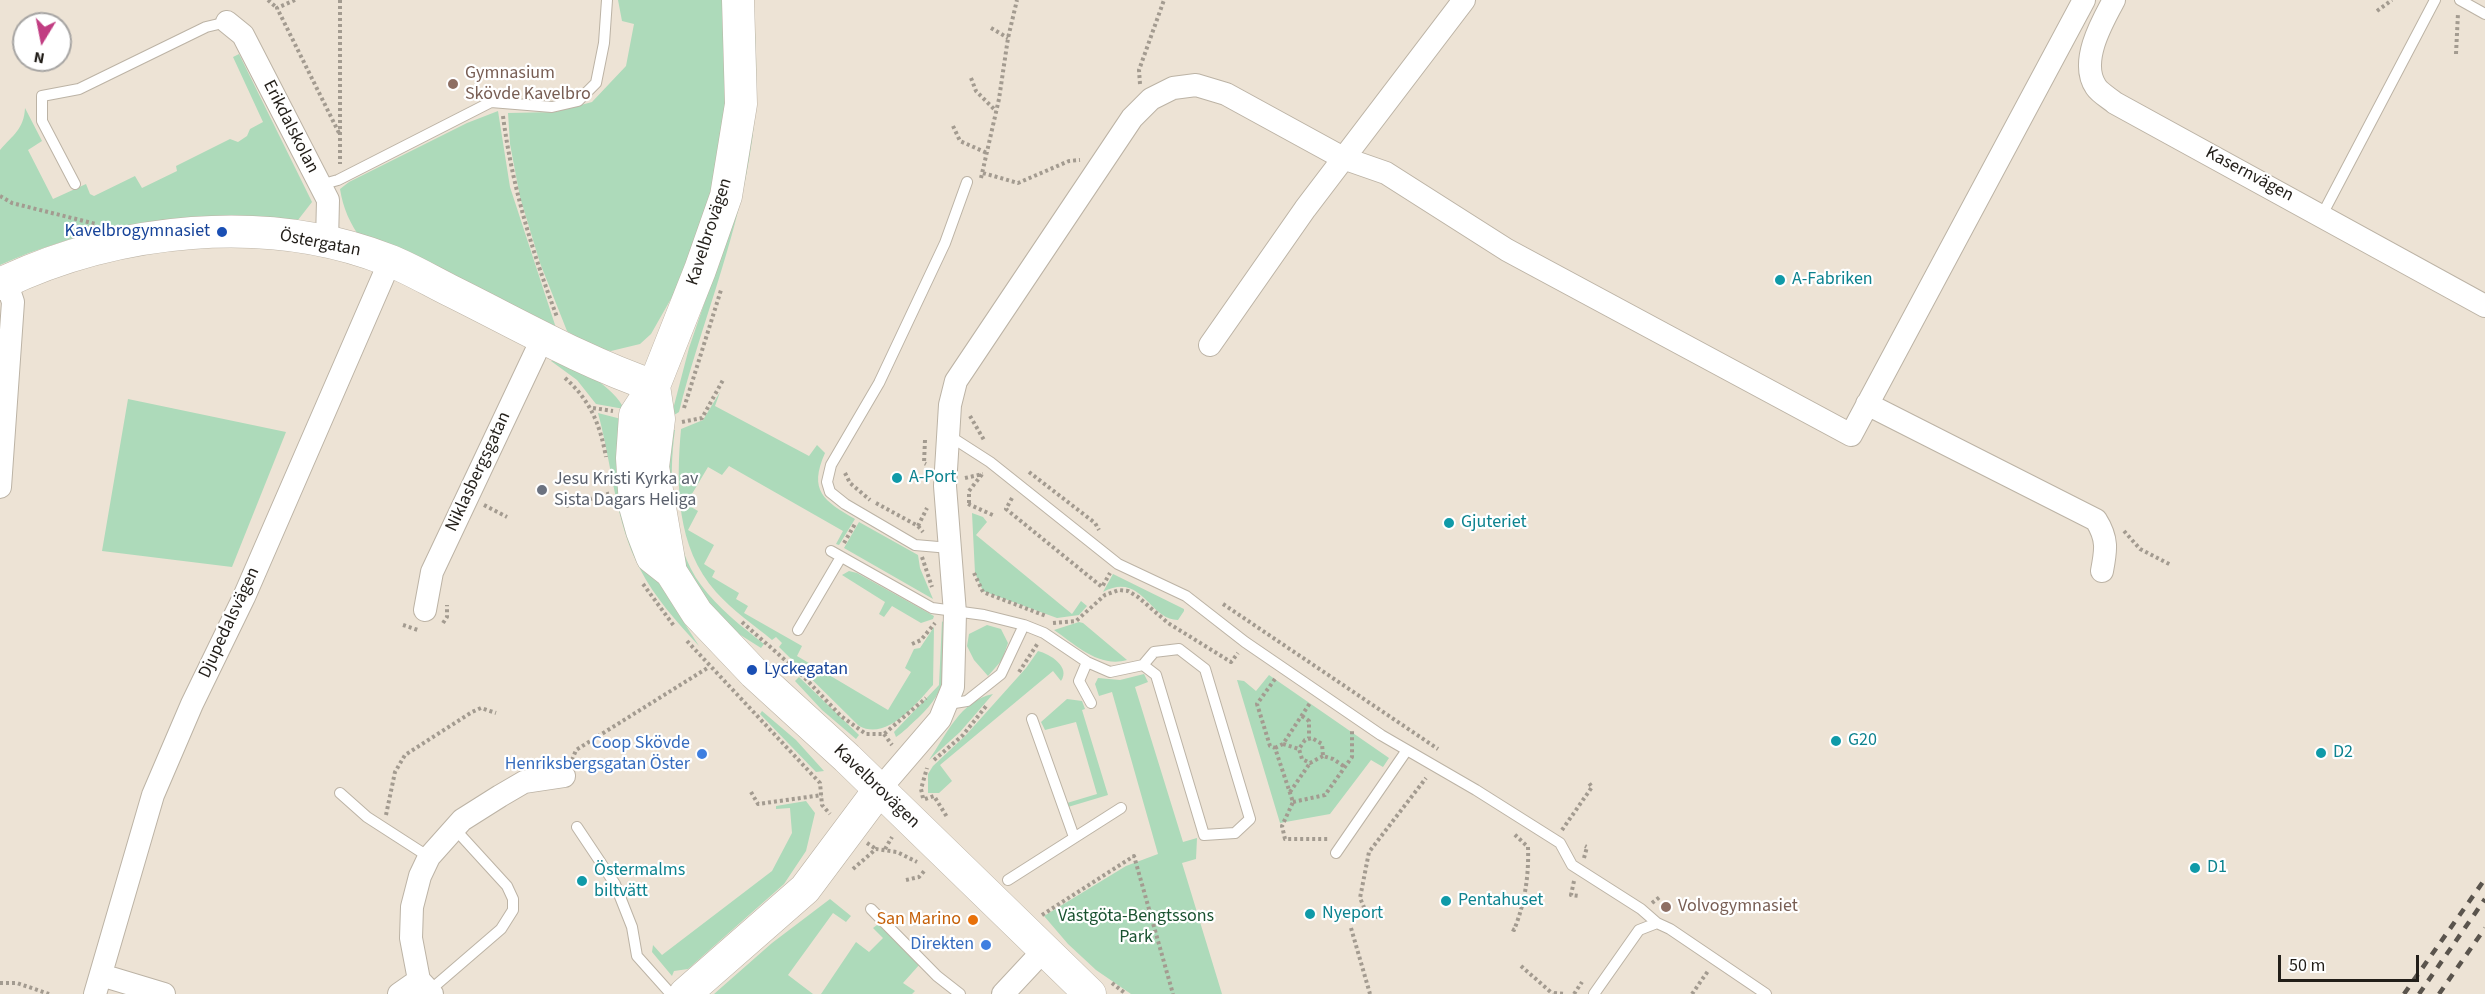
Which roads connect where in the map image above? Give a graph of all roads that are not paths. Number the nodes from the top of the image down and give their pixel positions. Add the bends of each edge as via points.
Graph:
1 (607, 0) edge
2 (738, 0) edge
3 (1464, 0) edge
4 (2084, 0) edge
5 (2114, 0) edge
6 (2435, 0) edge
7 (2459, 5) edge
8 (2485, 14) edge
9 (227, 22) joint
10 (1342, 158) junction
11 (967, 182) dead end
12 (329, 183) junction
13 (75, 184) dead end
14 (2322, 215) junction
15 (327, 242) junction
16 (390, 261) junction
17 (3, 283) edge
18 (2485, 306) edge
19 (551, 328) junction
20 (1210, 345) dead end
21 (654, 386) junction
22 (1867, 404) junction
23 (937, 436) junction
24 (0, 487) edge
25 (950, 548) junction
26 (2102, 571) dead end
27 (425, 610) dead end
28 (944, 617) junction
29 (1024, 625) junction
30 (798, 630) dead end
31 (1087, 662) junction
32 (1143, 665) junction
33 (938, 700) junction
34 (1091, 703) dead end
35 (1032, 719) dead end
36 (1407, 750) junction
37 (564, 776) road end
38 (879, 790) junction
39 (340, 793) dead end
40 (1121, 808) dead end
41 (578, 827) dead end
42 (454, 828) junction
43 (1074, 837) junction
44 (1336, 853) dead end
45 (429, 857) junction
46 (1008, 880) dead end
47 (871, 909) dead end
48 (1657, 923) junction
49 (1044, 950) junction
50 (98, 985) edge
51 (426, 988) edge
52 (164, 994) edge
53 (399, 994) edge
54 (671, 994) edge
55 (685, 994) edge
56 (960, 994) edge
57 (1003, 994) edge
58 (1090, 994) edge
59 (1594, 994) edge
60 (1766, 994) edge

1 - 12 lane via 596,83 578,101 552,107 491,102
2 - 21 main road, Kavelbrovägen via 741,104 726,196
3 - 10 street
4 - 22 street
5 - 14 street, Kasernvägen via 2092,53 2091,71 2096,87 2115,103
6 - 14 lane
7 - 8 lane
9 - 12 street, Erikdalskolan via 243,35
9 - 13 lane via 206,27 79,89 42,96 42,121
10 - 20 street
10 - 22 street via 1386,173 1507,250 1851,435
10 - 23 street via 1212,89 1196,85 1173,88 1150,99 1132,118 960,373
11 - 25 lane via 945,243 879,383 831,465 827,482 830,492 845,504 915,545
12 - 15 street, Erikdalskolan
14 - 18 street, Kasernvägen
15 - 16 main road, Östergatan
15 - 17 main road, Östergatan via 244,233 171,236 80,254
16 - 19 main road, Östergatan
16 - 50 street, Djupedalsvägen via 153,795
17 - 24 street via 13,302
19 - 21 main road, Östergatan via 628,377
19 - 27 street, Niklasbergsgatan via 432,572
21 - 38 main road, Kavelbrovägen via 635,415 632,458 635,506 652,557 671,572 697,613 754,673
22 - 26 street via 2096,520 2107,545
23 - 25 street
23 - 36 lane via 990,462 1118,564 1186,596 1295,678
25 - 28 street
28 - 29 lane via 984,615
28 - 30 lane via 836,554
28 - 33 street via 956,667
29 - 31 lane via 1044,633
29 - 33 lane via 1000,674 967,701
31 - 32 lane via 1110,672
31 - 34 lane via 1079,681
32 - 32 lane via 1156,675 1204,835 1235,833 1251,819 1205,669 1179,649 1154,652
33 - 38 street via 924,739
35 - 43 lane
36 - 44 lane
36 - 48 lane via 1560,843 1572,865
37 - 42 street via 524,782
38 - 49 main road, Kavelbrovägen
38 - 55 main road via 805,890
39 - 45 lane via 367,818
40 - 43 lane
41 - 54 lane via 615,884 632,927 637,956
42 - 45 street
42 - 51 lane via 507,886 513,910 501,929
43 - 46 lane
45 - 51 street via 412,907 411,938
47 - 56 lane
48 - 59 lane via 1639,930
48 - 60 lane
49 - 57 street
49 - 58 main road, Kavelbrovägen
50 - 52 street
51 - 53 street

